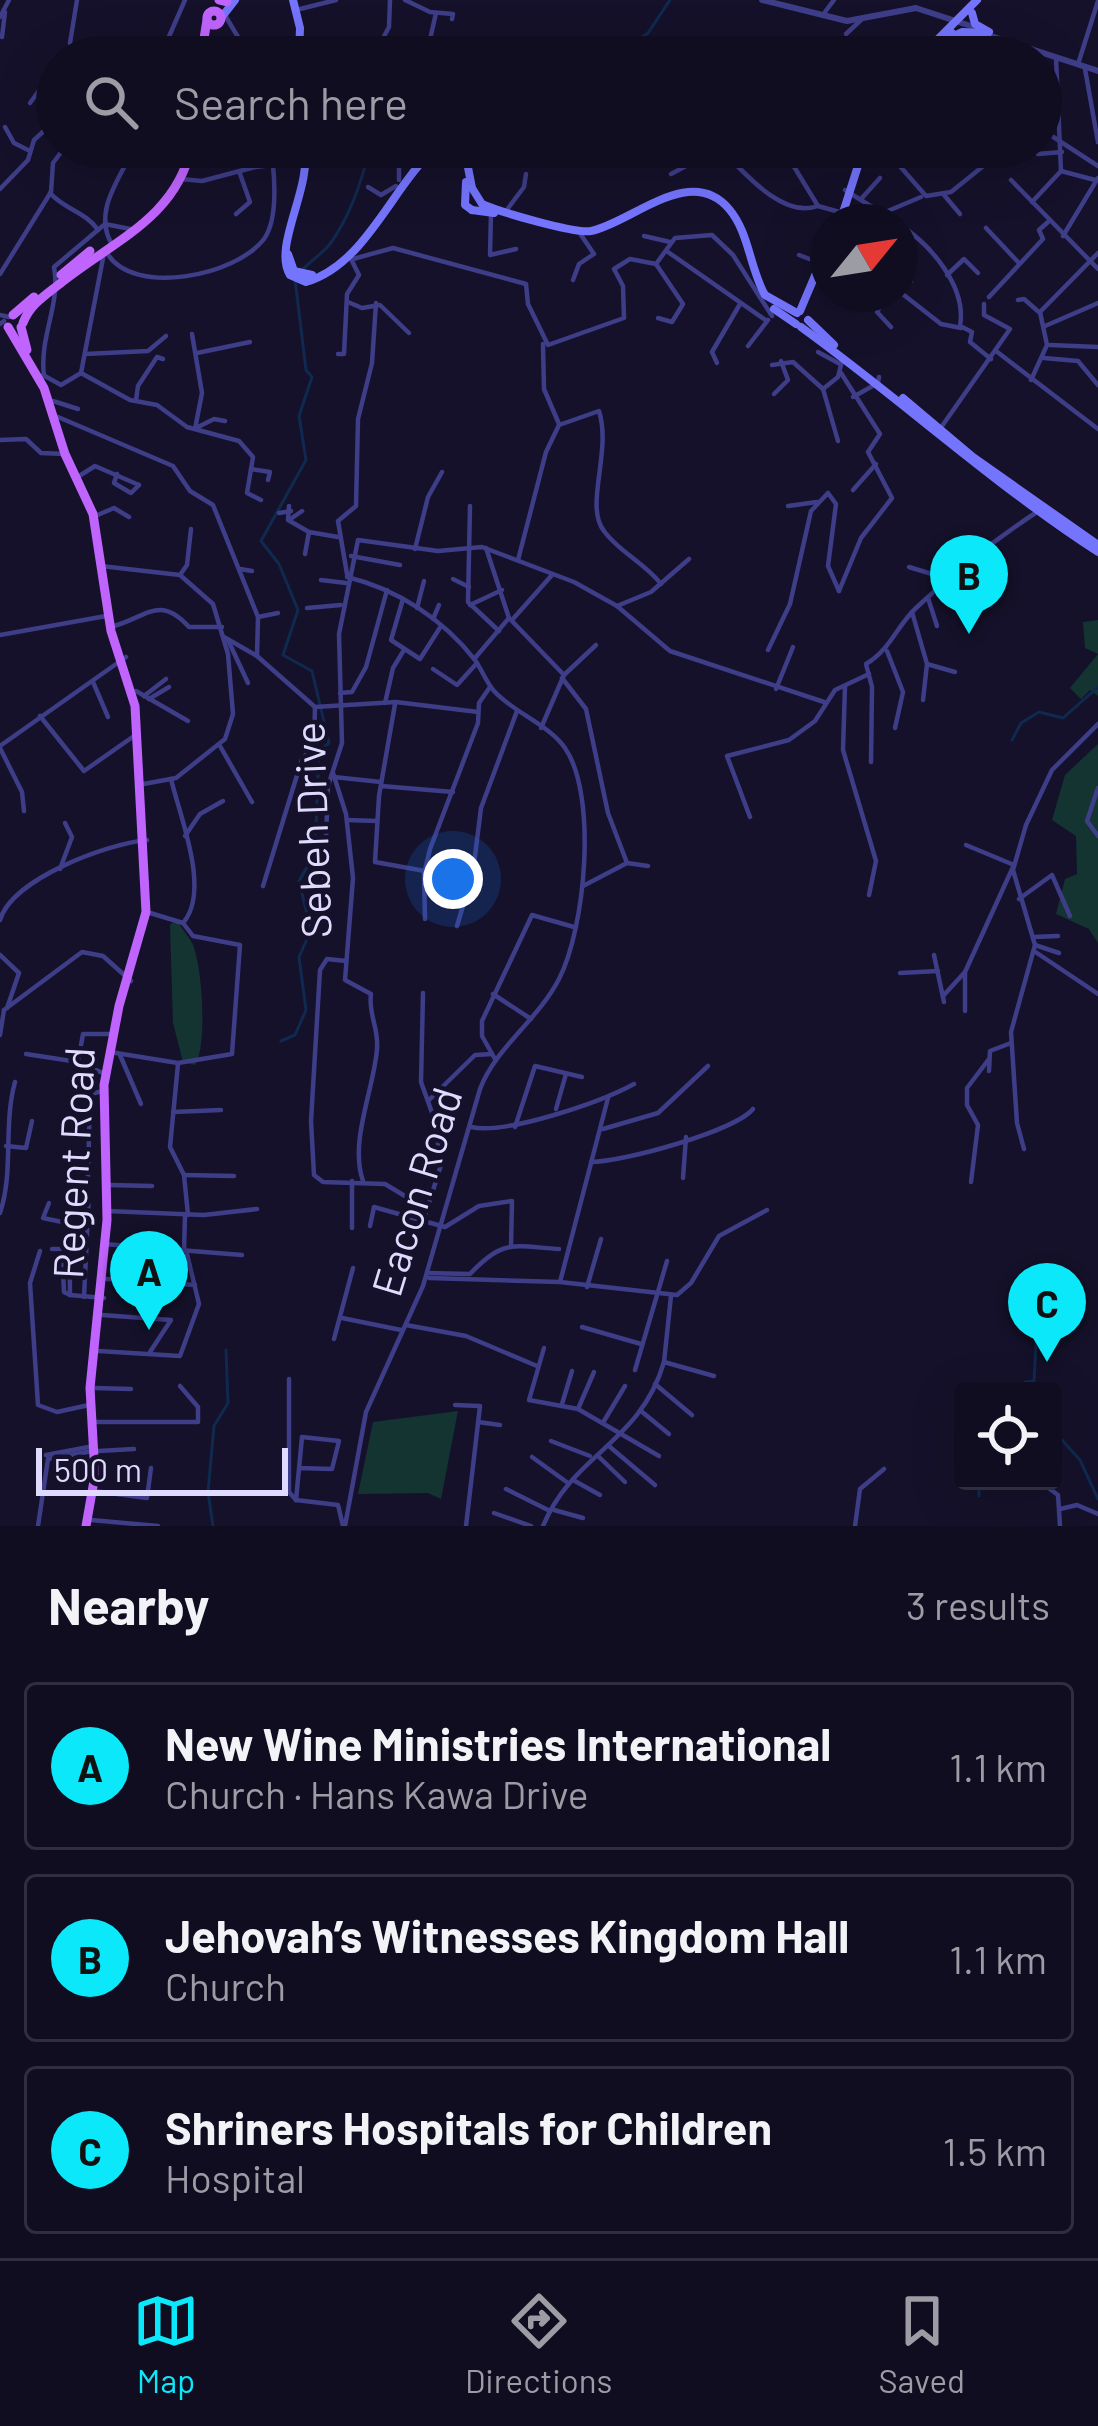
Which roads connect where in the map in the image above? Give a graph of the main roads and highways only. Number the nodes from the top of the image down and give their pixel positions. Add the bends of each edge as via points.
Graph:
1 (980, 0) edge
2 (297, 3) edge
3 (970, 12) junction
4 (299, 36) edge
5 (945, 36) edge
6 (948, 36) edge
7 (179, 168) edge
8 (184, 168) edge
9 (305, 168) edge
10 (308, 168) edge
11 (412, 168) edge
12 (415, 168) edge
13 (466, 168) edge
14 (857, 168) edge
15 (473, 203) junction
16 (843, 204) edge
17 (107, 245) junction
18 (58, 281) junction
19 (810, 299) edge
20 (802, 319) junction
21 (5, 320) edge
22 (22, 325) junction
23 (41, 375) junction
24 (878, 380) junction
25 (78, 477) junction
26 (1098, 549) edge
27 (124, 658) junction
28 (138, 736) junction
29 (130, 979) junction
30 (115, 1052) junction
31 (106, 1143) junction
32 (106, 1158) junction
33 (109, 1211) junction
34 (106, 1244) junction
35 (102, 1298) junction
36 (93, 1371) junction
37 (92, 1404) junction
38 (95, 1449) junction
39 (89, 1524) edge

1 - 3 main road
2 - 4 main road
3 - 5 main road via 952,20
3 - 6 main road via 989,34
7 - 17 main road via 150,216
8 - 17 main road via 147,225
9 - 12 main road via 284,266 302,282 364,237
10 - 11 main road via 288,260 298,274 312,276
13 - 15 main road
14 - 16 main road
15 - 20 main road via 588,232 650,202 708,195 736,220 765,295
15 - 20 main road via 581,236 656,204 707,199 728,213 771,316
17 - 18 main road
18 - 21 main road
18 - 22 main road
19 - 20 main road
20 - 24 main road
20 - 24 main road via 842,360
21 - 22 main road
21 - 23 main road, Regent Road
22 - 23 main road, Regent Road
23 - 25 main road, Regent Road
23 - 25 main road, Regent Road
24 - 26 main road
25 - 27 main road, Regent Road via 96,516
27 - 28 main road, Regent Road
27 - 28 main road, Regent Road via 143,696
28 - 29 main road, Regent Road via 148,912
29 - 30 main road, Regent Road
29 - 30 main road, Regent Road
30 - 31 main road, Regent Road
30 - 31 main road, Regent Road via 105,1074
31 - 32 main road, Regent Road
32 - 33 main road, Regent Road
32 - 33 main road, Regent Road
33 - 34 main road, Regent Road
34 - 35 main road, Regent Road
34 - 35 main road, Regent Road
35 - 36 main road, Regent Road
35 - 36 main road, Regent Road
36 - 37 main road, Regent Road
36 - 37 main road, Regent Road
37 - 38 main road, Regent Road
37 - 38 main road, Regent Road
38 - 39 main road, Regent Road

